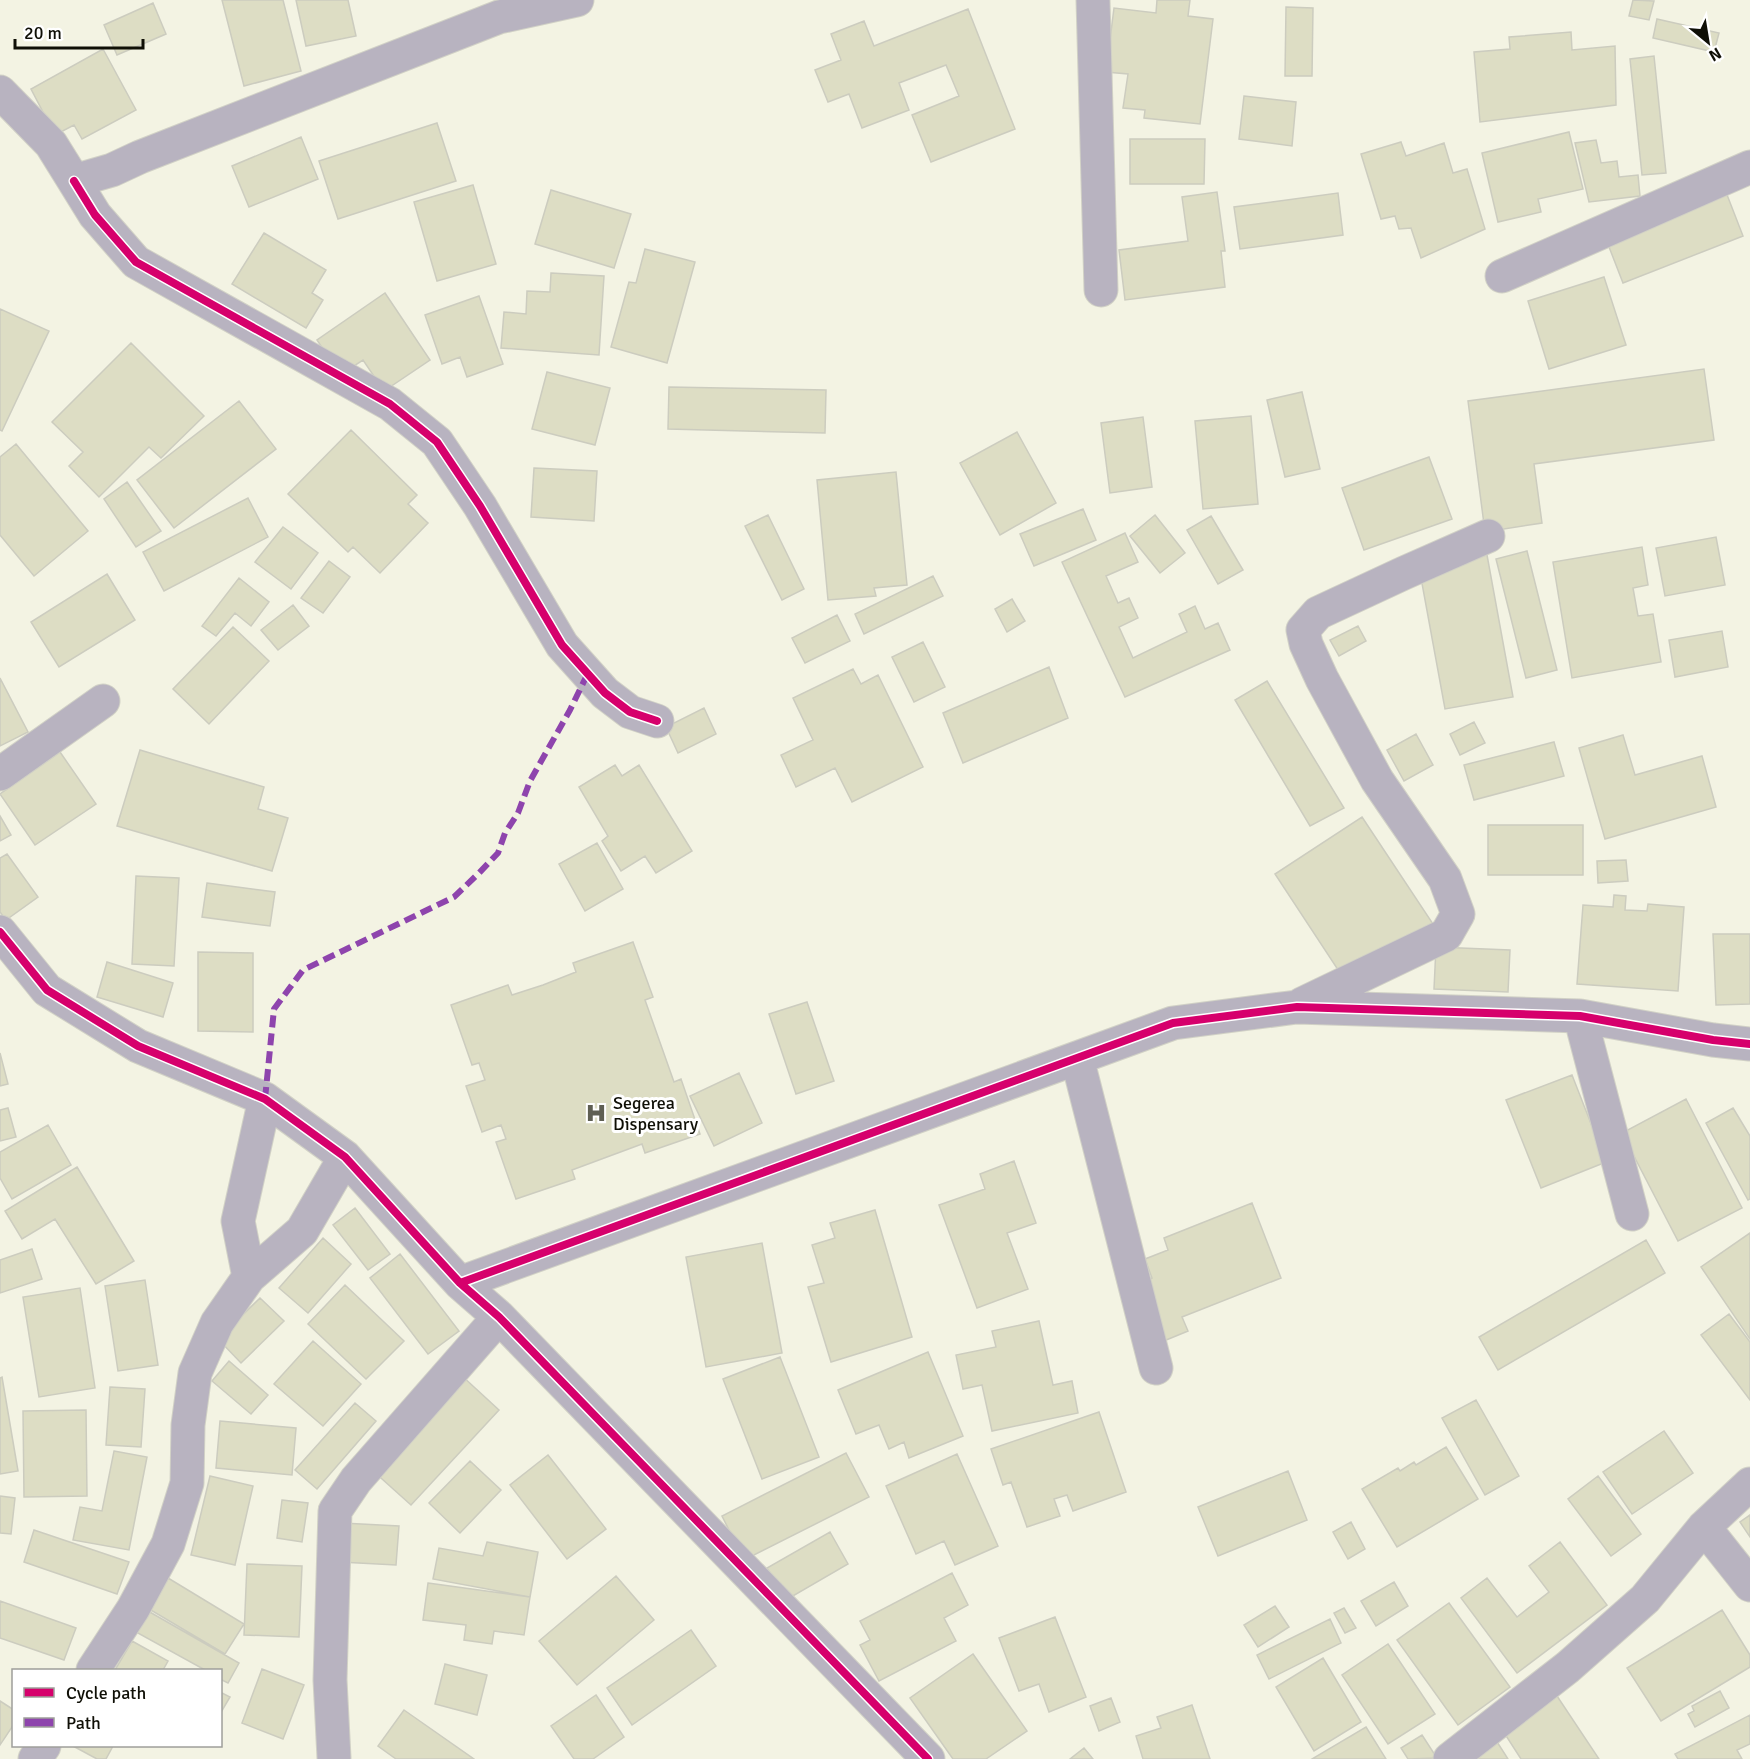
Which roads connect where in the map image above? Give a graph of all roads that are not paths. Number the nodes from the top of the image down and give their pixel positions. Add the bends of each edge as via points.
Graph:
1 (577, 0) edge
2 (1093, 0) edge
3 (0, 92) edge
4 (1750, 167) edge
5 (74, 181) junction
6 (1502, 276) dead end
7 (1101, 290) dead end
8 (1488, 536) dead end
9 (103, 701) dead end
10 (657, 721) dead end
11 (0, 774) edge
12 (0, 932) edge
13 (1297, 1006) junction
14 (1580, 1016) junction
15 (1750, 1044) edge
16 (1077, 1058) junction
17 (266, 1099) junction
18 (345, 1157) junction
19 (1632, 1214) dead end
20 (249, 1277) junction
21 (460, 1283) junction
22 (499, 1317) junction
23 (1156, 1368) dead end
24 (1750, 1484) edge
25 (1704, 1527) junction
26 (1750, 1585) edge
27 (94, 1669) edge
28 (334, 1758) edge
29 (928, 1759) edge
30 (1450, 1759) edge

1 - 5 street via 500,17 112,170
2 - 7 street
3 - 5 street via 51,144
4 - 6 street
5 - 10 street via 95,215 136,262 390,404 437,442 480,506 562,645 605,693 630,712
8 - 13 street via 1318,613 1303,630 1333,699 1377,780 1445,879 1458,914 1446,935
9 - 11 street
12 - 17 street via 47,990 138,1046
13 - 14 street
13 - 16 street via 1173,1023
14 - 15 street
14 - 19 street
16 - 21 street
16 - 23 street
17 - 18 street
17 - 20 street via 238,1221
18 - 20 street via 302,1231
18 - 21 street
20 - 27 street via 217,1323 195,1373 188,1425 187,1483 168,1544
21 - 22 street
22 - 28 street via 356,1480 335,1511 330,1680
22 - 29 street
24 - 25 street
25 - 26 street
25 - 30 street via 1645,1599 1568,1667

